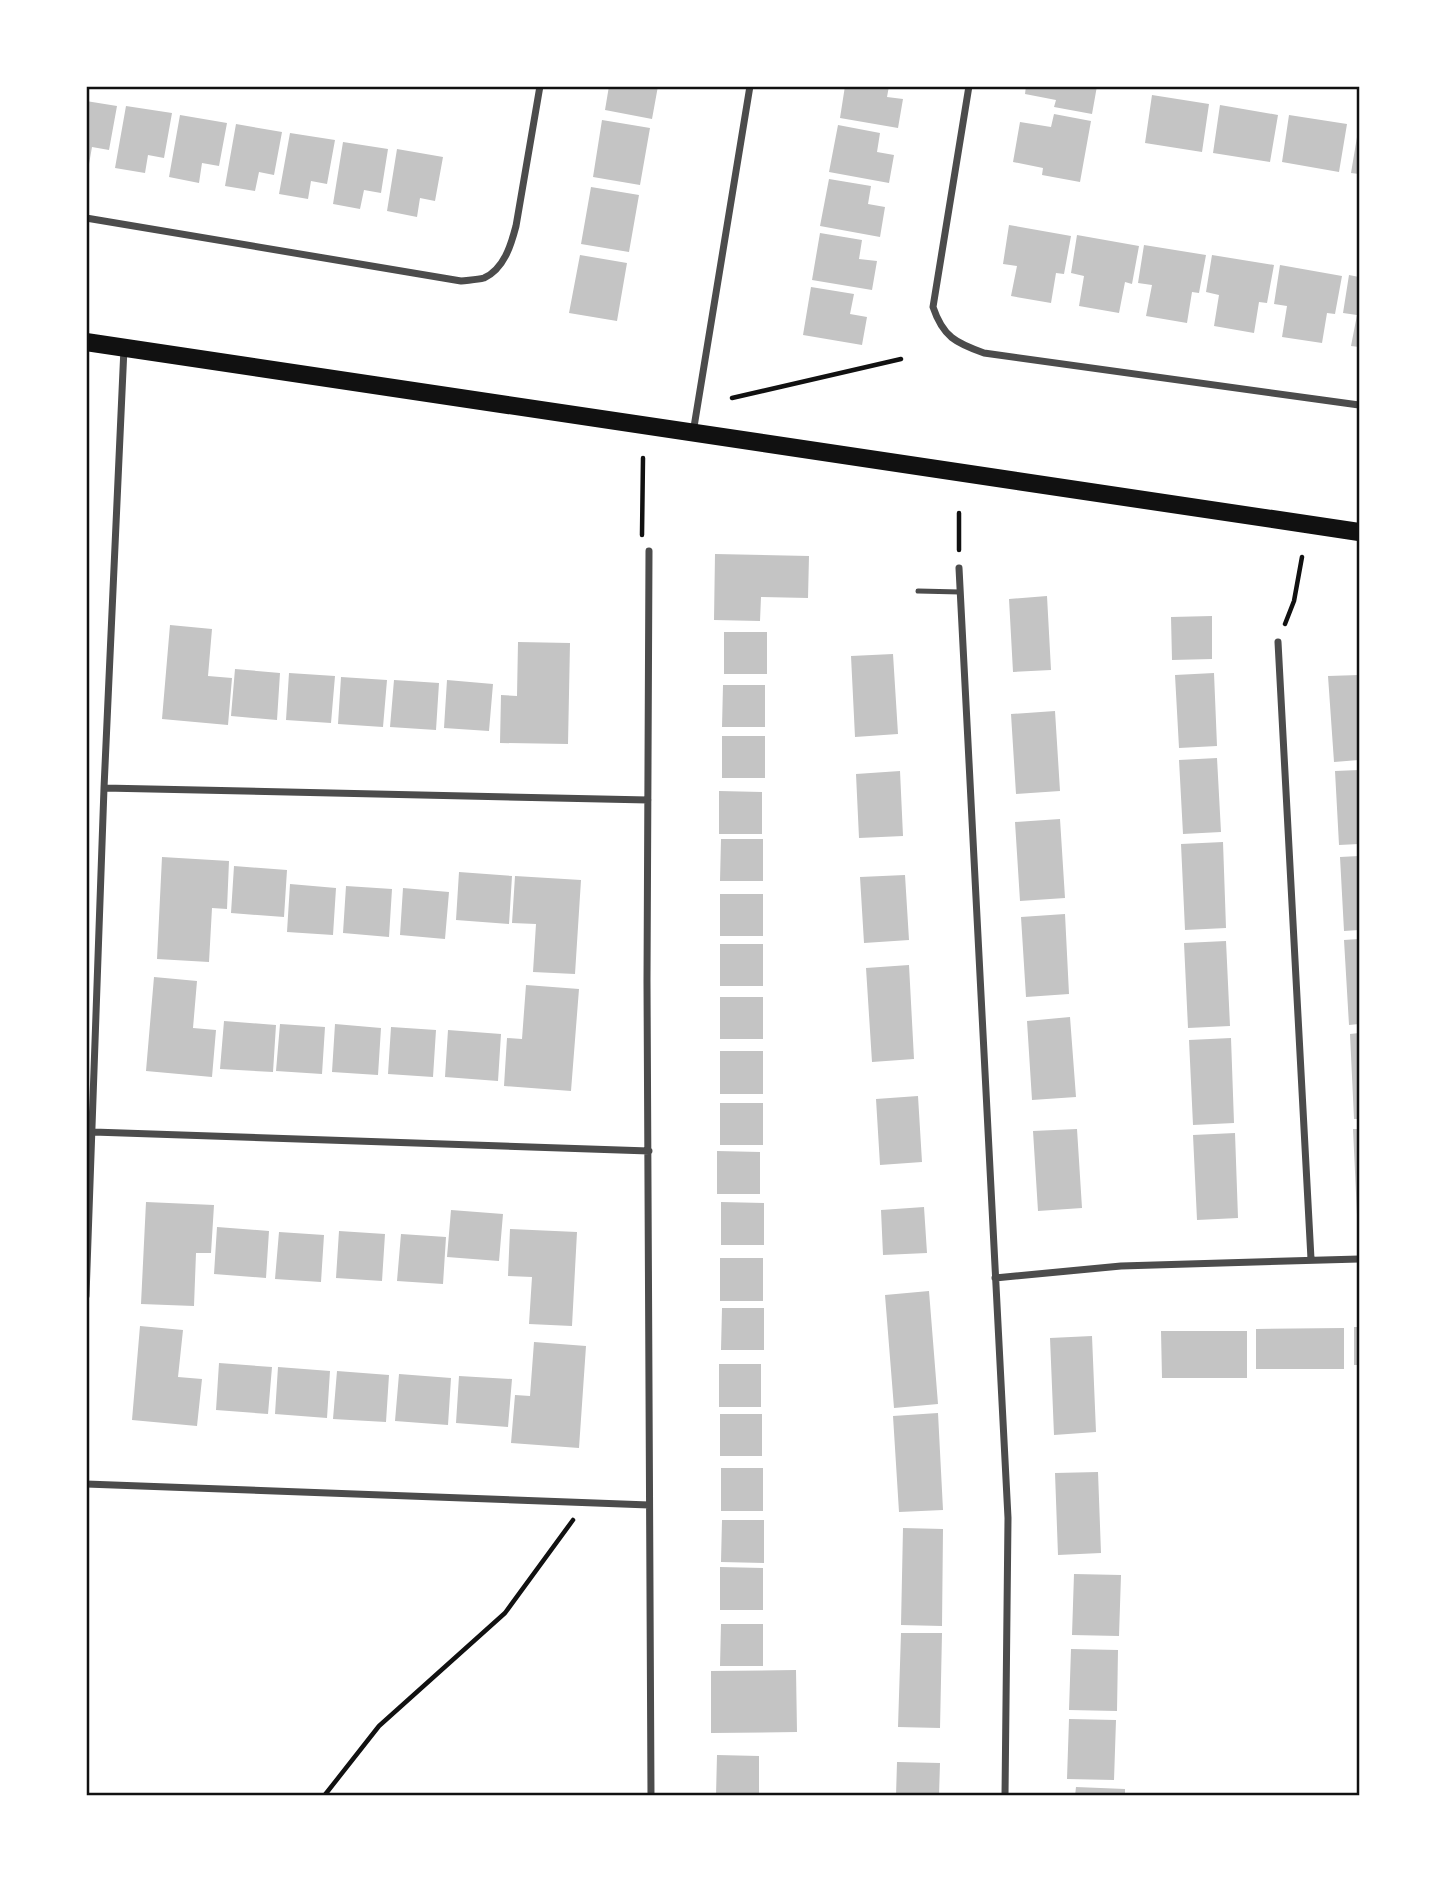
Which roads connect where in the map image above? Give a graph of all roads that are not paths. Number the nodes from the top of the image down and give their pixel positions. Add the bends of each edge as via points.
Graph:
1 (540, 86) edge
2 (750, 86) edge
3 (969, 86) edge
4 (86, 218) edge
5 (86, 342) edge
6 (124, 347) junction
7 (1359, 404) edge
8 (693, 434) junction
9 (1359, 532) edge
10 (649, 551) road end
11 (959, 568) road end
12 (918, 591) dead end
13 (960, 592) junction
14 (1279, 642) road end
15 (104, 788) junction
16 (648, 800) junction
17 (93, 1132) junction
18 (649, 1151) junction
19 (1359, 1258) edge
20 (1311, 1259) junction
21 (995, 1278) junction
22 (86, 1296) edge
23 (86, 1484) edge
24 (649, 1505) junction
25 (651, 1796) edge
26 (1005, 1796) edge

1 - 4 street via 514,236 498,268 484,278 461,281
2 - 8 street
3 - 7 street via 933,307 945,333 984,353
5 - 6 main road
6 - 8 main road
6 - 15 street
8 - 9 main road
10 - 16 street
11 - 13 street
12 - 13 lane
13 - 21 street
14 - 20 street
15 - 16 street
15 - 17 street
16 - 18 street
17 - 18 street
17 - 22 street
18 - 24 street
19 - 20 street
20 - 21 street via 1121,1266
21 - 26 street via 1008,1518
23 - 24 street
24 - 25 street

